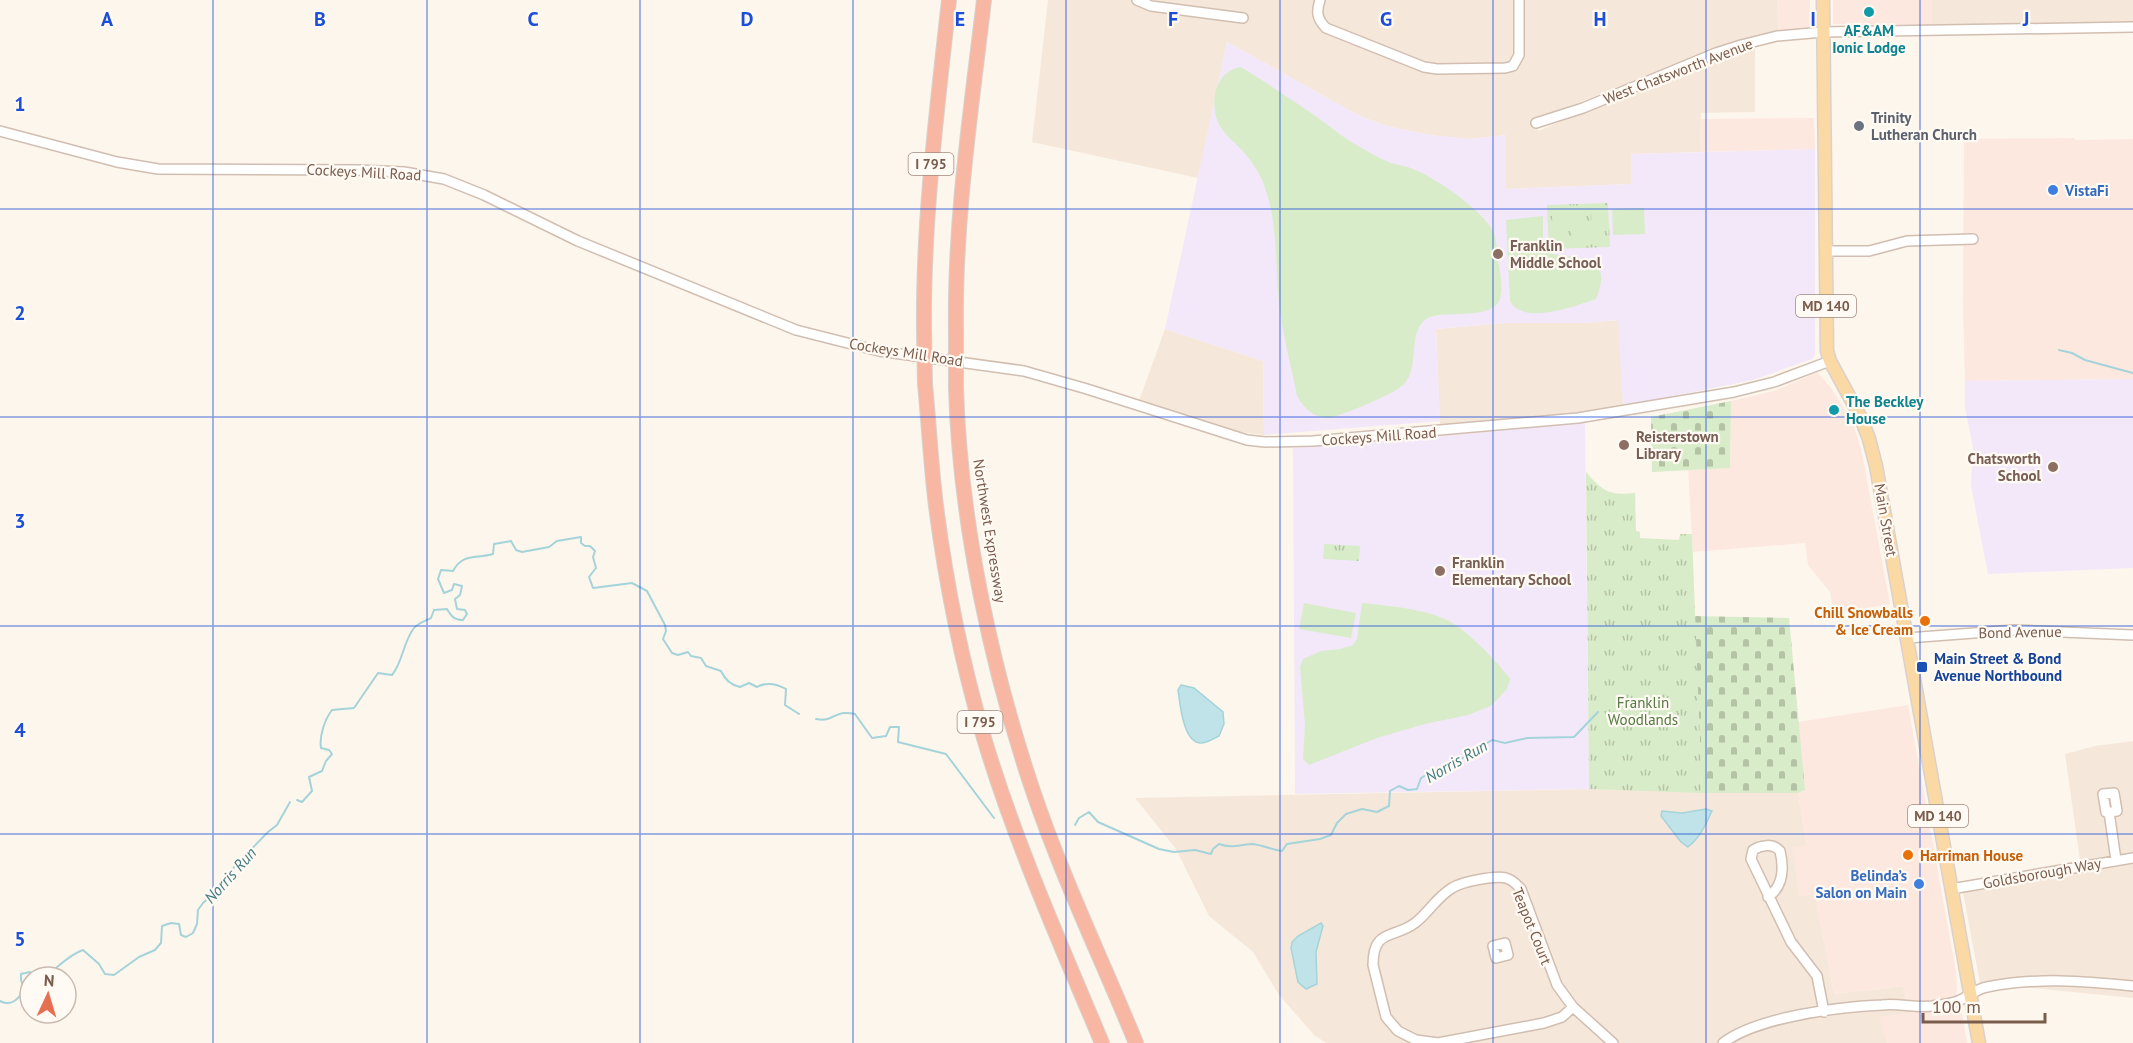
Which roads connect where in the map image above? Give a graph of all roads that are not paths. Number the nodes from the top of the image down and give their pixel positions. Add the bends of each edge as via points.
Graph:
1 (949, 0) edge
2 (984, 0) edge
3 (1137, 0) edge
4 (1320, 0) edge
5 (1519, 0) edge
6 (1822, 0) edge
7 (1243, 18) dead end
8 (2133, 27) edge
9 (1823, 32) junction
10 (1536, 123) dead end
11 (0, 131) edge
12 (1973, 239) dead end
13 (1826, 251) junction
14 (1830, 361) junction
15 (2133, 634) edge
16 (1907, 639) junction
17 (2109, 812) dead end
18 (2133, 858) edge
19 (2116, 860) junction
20 (1951, 889) junction
21 (1768, 897) junction
22 (2133, 986) edge
23 (1970, 993) junction
24 (1573, 1007) junction
25 (1824, 1012) junction
26 (1102, 1043) edge
27 (1136, 1043) edge
28 (1613, 1043) edge
29 (1723, 1043) edge
30 (1979, 1043) edge

1 - 26 highway, I 795, bridge via 925,242 925,384 936,506 960,641 984,736 1030,868
2 - 27 highway, Northwest Expressway / I 795, bridge via 955,289 957,421 971,539 990,634 1034,795
3 - 7 street via 1151,6
4 - 5 street via 1318,18 1326,28 1437,69 1513,66 1519,55
6 - 9 main road, Main Street / MD 140
8 - 9 street, West Chatsworth Avenue
9 - 10 street, West Chatsworth Avenue via 1777,36 1741,45
9 - 13 main road, Main Street / MD 140
11 - 14 street, Cockeys Mill Road via 158,170 346,170 404,172 444,179 578,241 796,330 879,351 1026,371 1247,440 1312,441 1578,418 1734,392
12 - 13 street via 1907,241 1869,251
13 - 14 main road, Main Street / MD 140 via 1826,341
14 - 16 main road, Main Street / MD 140 via 1869,439
15 - 16 street, Bond Avenue via 2014,630
16 - 20 main road, Main Street / MD 140
17 - 19 street
18 - 19 street, Goldsborough Way
19 - 20 street, Goldsborough Way
20 - 23 main road, Main Street / MD 140
21 - 21 street via 1751,859 1753,850 1769,845 1780,851 1781,880
21 - 25 street via 1791,942 1817,976
22 - 23 street via 2041,980 1984,987
23 - 25 street via 1956,1002 1929,1006 1883,1004
23 - 30 main road, Main Street / MD 140
24 - 24 street, Teapot Court via 1552,974 1521,889 1504,877 1452,888 1415,923 1382,938 1375,948 1372,965 1386,1017 1398,1031 1416,1040 1438,1043 1544,1023 1562,1017
24 - 28 street, Teapot Court
25 - 29 street via 1763,1023

